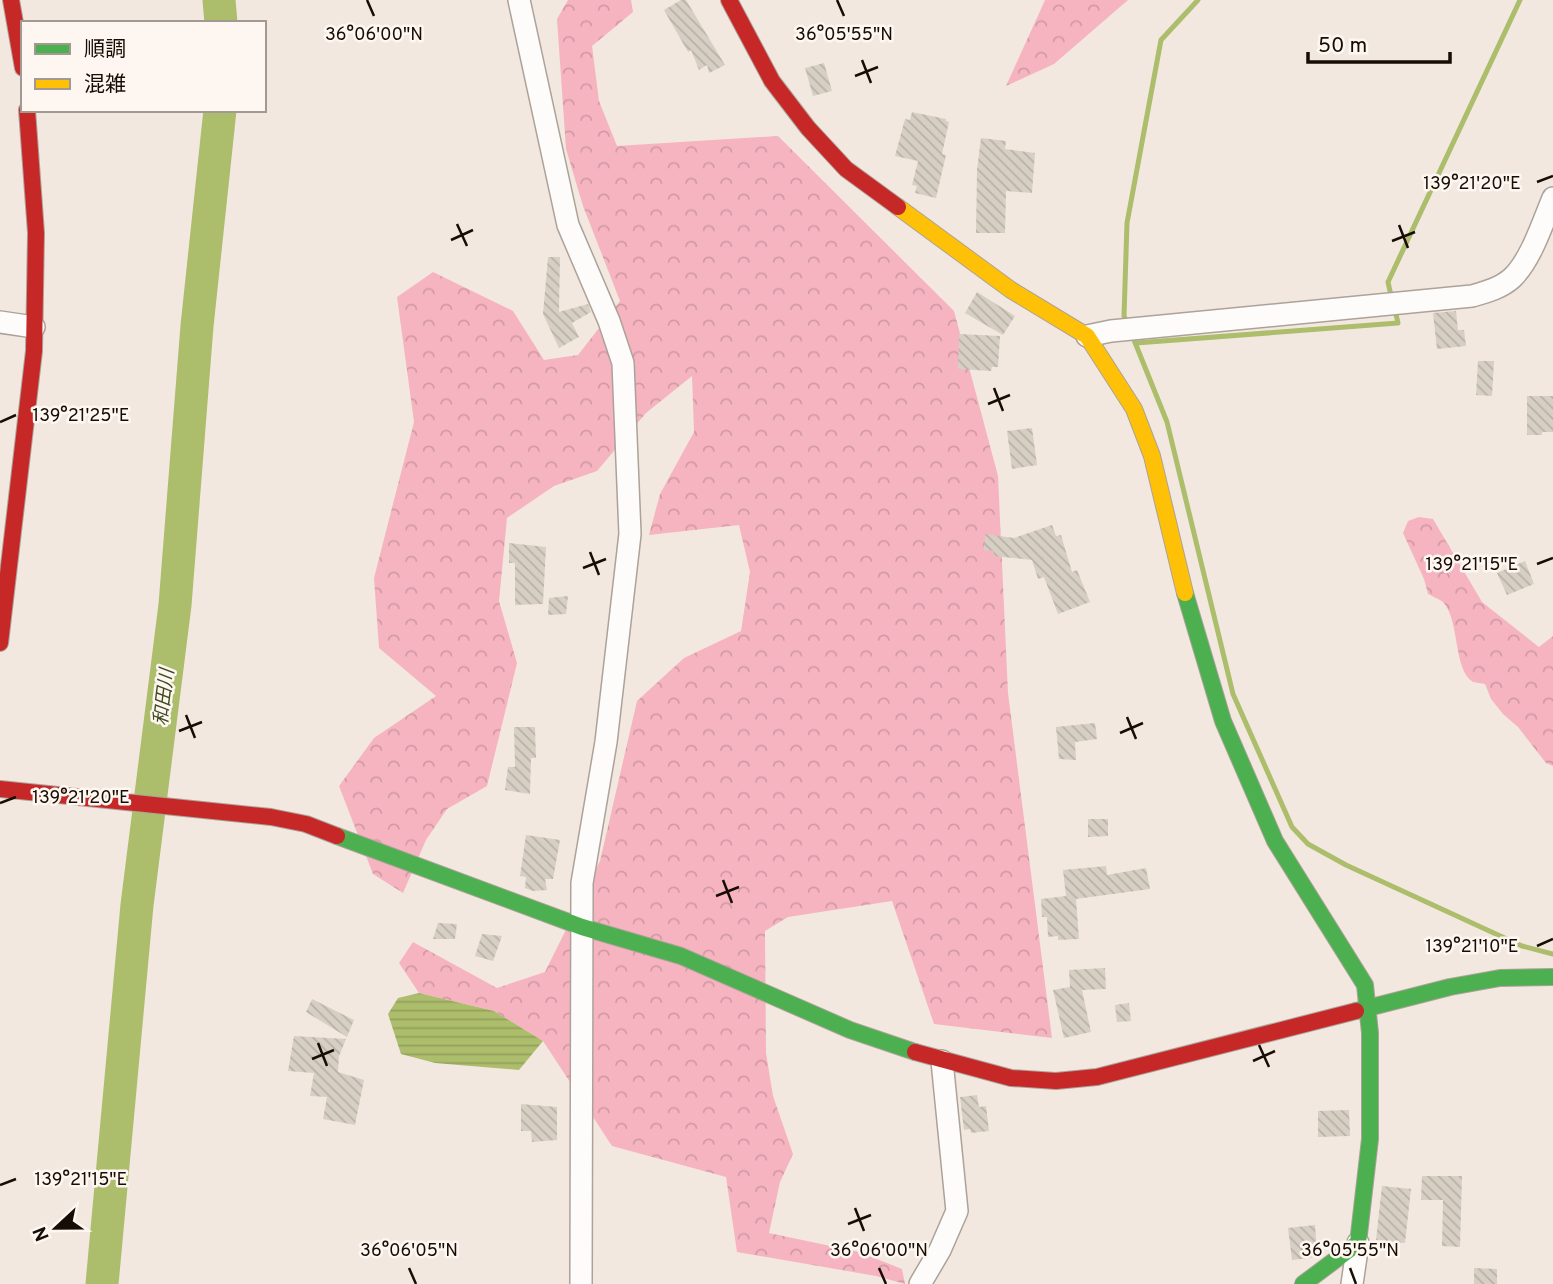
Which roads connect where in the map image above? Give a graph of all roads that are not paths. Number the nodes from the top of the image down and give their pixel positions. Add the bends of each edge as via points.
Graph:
1 (11, 0) edge
2 (519, 0) edge
3 (729, 0) edge
4 (21, 57) edge
5 (27, 112) edge
6 (1553, 198) edge
7 (0, 322) edge
8 (34, 327) junction
9 (1087, 336) junction
10 (0, 643) edge
11 (0, 789) edge
12 (582, 927) junction
13 (1553, 977) edge
14 (1369, 1007) junction
15 (942, 1061) junction
16 (1358, 1243) junction
17 (581, 1284) edge
18 (920, 1284) edge
19 (1303, 1284) edge
20 (1352, 1284) edge

1 - 4 street
2 - 12 street via 568,225 623,363 630,534 606,742 582,883
3 - 9 street via 772,81 846,170 1012,290
5 - 8 street via 36,233
6 - 9 street via 1529,252 1512,277 1493,290 1472,296
7 - 8 street
8 - 10 street
9 - 14 street via 1133,408 1152,456 1190,614 1223,721 1275,841 1365,985
11 - 12 street via 306,824
12 - 15 street via 681,956 850,1030
12 - 17 street
13 - 14 street via 1500,978
14 - 15 street via 1097,1077 1056,1081 1012,1078
14 - 16 street via 1370,1139
15 - 18 street via 957,1210
16 - 19 street
16 - 20 street

